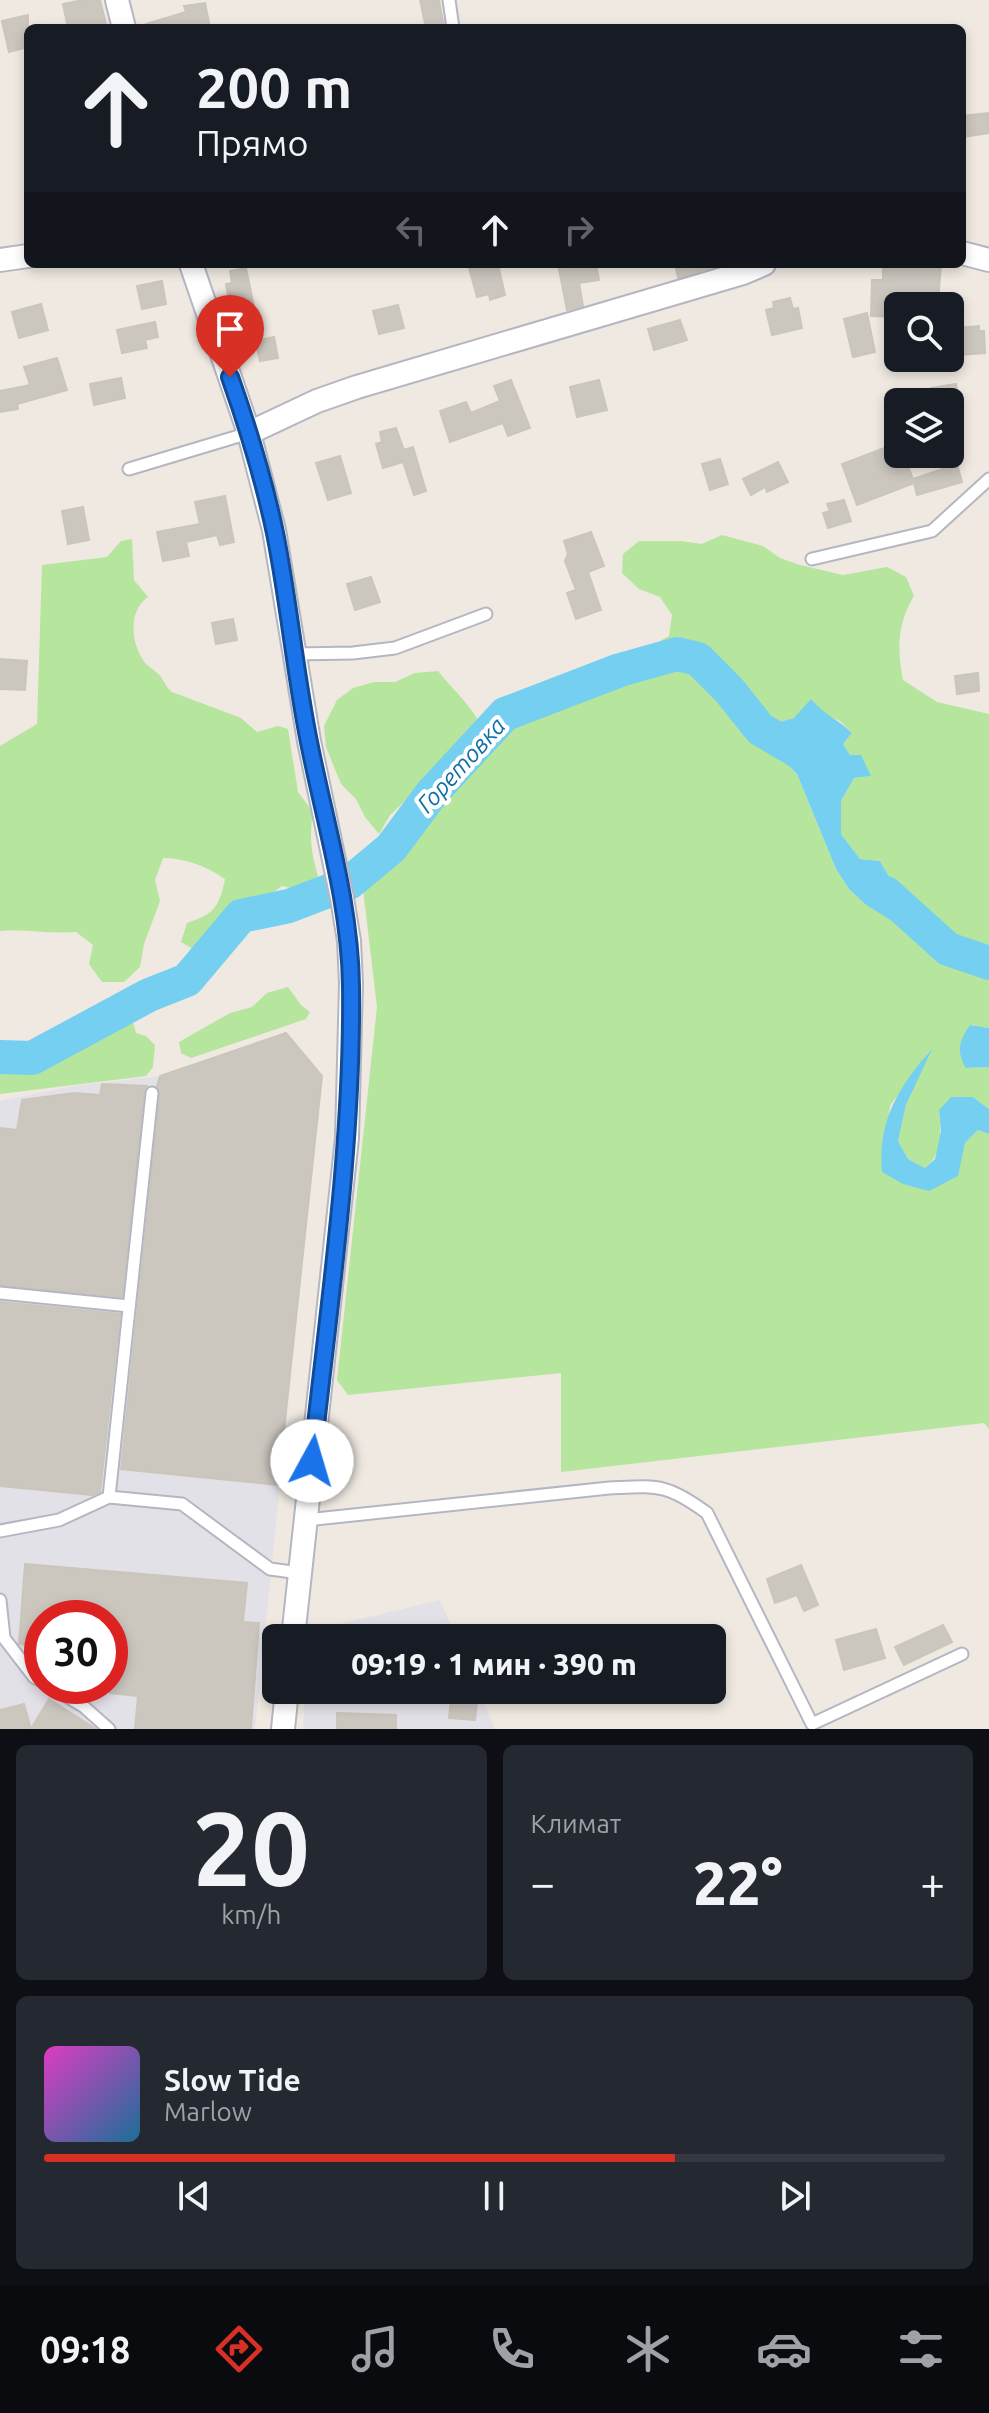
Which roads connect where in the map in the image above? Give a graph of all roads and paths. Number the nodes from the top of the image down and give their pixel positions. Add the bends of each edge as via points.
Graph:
1 (117, 0) edge
2 (449, 0) edge
3 (123, 24) edge
4 (452, 24) edge
5 (966, 254) edge
6 (24, 257) edge
7 (0, 260) edge
8 (989, 260) edge
9 (192, 268) edge
10 (755, 268) edge
11 (249, 433) junction
12 (129, 469) dead end
13 (989, 479) edge
14 (812, 559) dead end
15 (486, 614) dead end
16 (295, 654) junction
17 (152, 1093) dead end
18 (0, 1293) edge
19 (129, 1306) junction
20 (109, 1497) junction
21 (306, 1520) junction
22 (0, 1531) edge
23 (300, 1573) junction
24 (0, 1600) edge
25 (295, 1624) edge
26 (962, 1654) dead end
27 (24, 1664) edge
28 (80, 1704) edge
29 (286, 1704) edge
30 (109, 1729) edge
31 (283, 1729) edge

1 - 3 street
2 - 4 lane
5 - 8 street
6 - 7 street
9 - 11 street
10 - 11 street via 357,387
11 - 12 lane
11 - 16 street via 274,530
13 - 14 lane via 932,531
15 - 16 lane via 395,648
16 - 21 street via 342,898 351,984 348,1123
17 - 19 lane
18 - 19 lane
19 - 20 lane
20 - 22 lane via 59,1520
20 - 23 lane via 182,1504 270,1569
21 - 23 street
21 - 26 lane via 656,1486 682,1495 707,1513 812,1724
23 - 25 street
24 - 27 lane via 4,1638
28 - 30 lane
29 - 31 street

